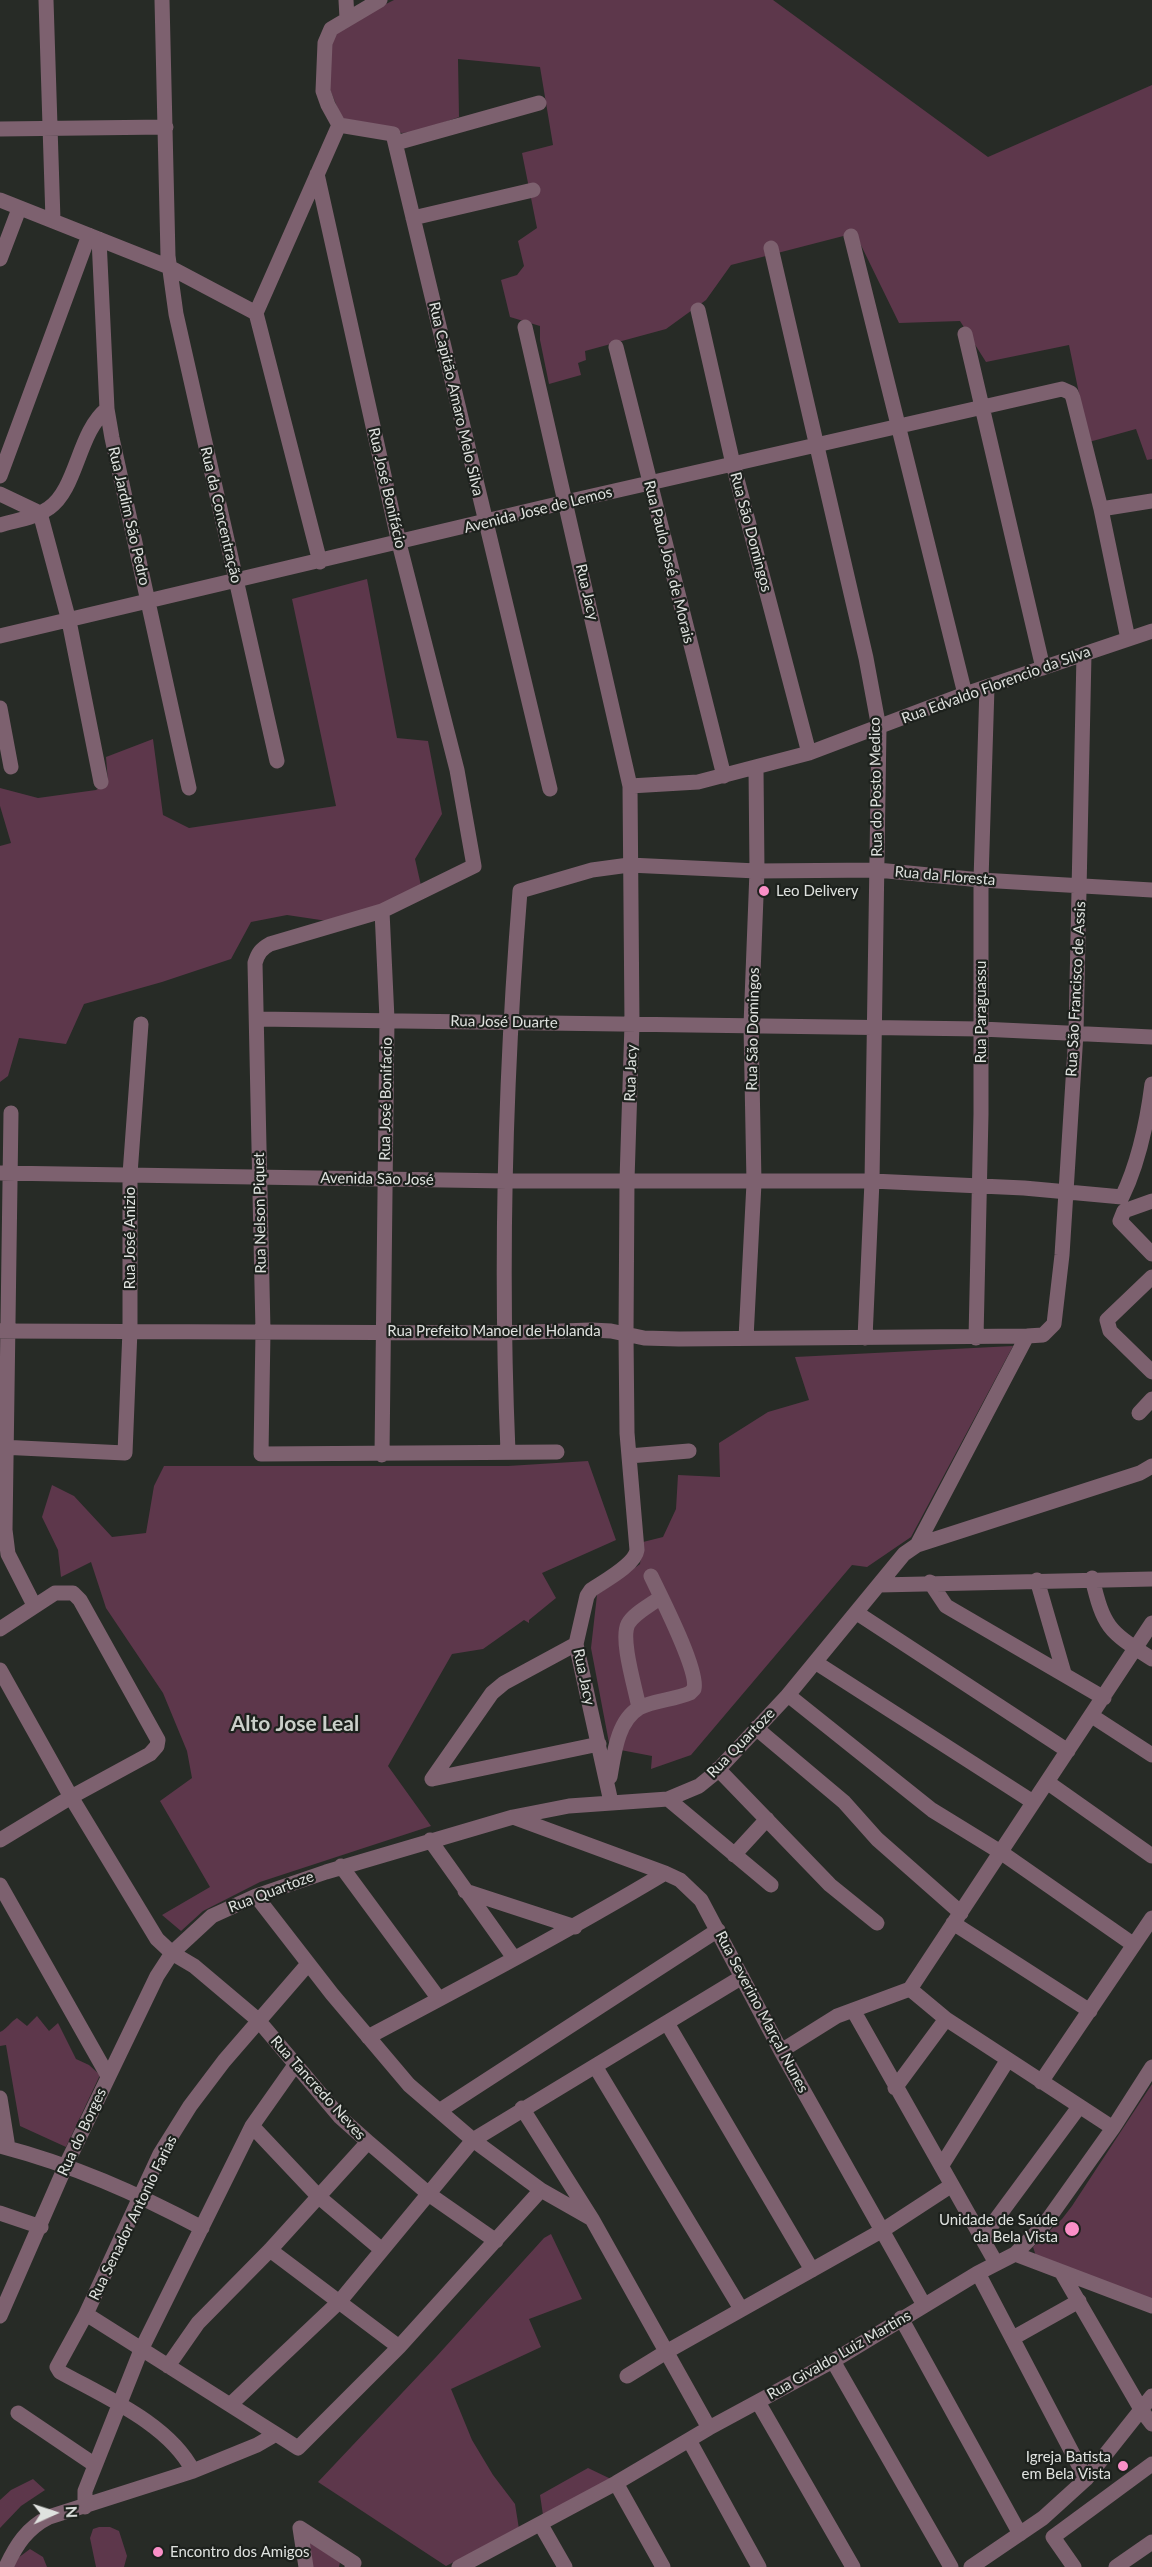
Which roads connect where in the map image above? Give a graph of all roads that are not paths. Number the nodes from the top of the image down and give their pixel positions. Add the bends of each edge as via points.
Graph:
1 (46, 0) edge
2 (162, 0) edge
3 (345, 0) edge
4 (380, 0) edge
5 (347, 18) junction
6 (539, 104) dead end
7 (339, 125) junction
8 (166, 127) junction
9 (0, 129) edge
10 (52, 130) junction
11 (395, 138) junction
12 (317, 174) junction
13 (533, 190) dead end
14 (0, 200) edge
15 (19, 208) junction
16 (413, 218) junction
17 (53, 220) junction
18 (851, 236) dead end
19 (94, 237) junction
20 (771, 248) dead end
21 (0, 259) edge
22 (169, 267) junction
23 (698, 310) dead end
24 (256, 313) junction
25 (525, 327) dead end
26 (965, 334) dead end
27 (616, 347) dead end
28 (107, 409) junction
29 (984, 409) junction
30 (900, 427) junction
31 (816, 445) junction
32 (734, 464) junction
33 (0, 476) edge
34 (650, 484) junction
35 (0, 494) edge
36 (1152, 501) edge
37 (566, 502) junction
38 (1101, 509) junction
39 (40, 513) junction
40 (485, 523) junction
41 (0, 525) edge
42 (399, 543) junction
43 (320, 562) junction
44 (236, 582) junction
45 (149, 601) junction
46 (69, 621) junction
47 (1152, 631) edge
48 (0, 636) edge
49 (1128, 639) junction
50 (1084, 654) junction
51 (1043, 668) junction
52 (987, 687) junction
53 (965, 694) junction
54 (0, 708) edge
55 (879, 728) junction
56 (809, 753) junction
57 (276, 761) dead end
58 (11, 767) dead end
59 (756, 768) junction
60 (724, 776) junction
61 (101, 782) dead end
62 (630, 786) junction
63 (189, 788) dead end
64 (550, 789) dead end
65 (629, 865) junction
66 (877, 870) junction
67 (757, 871) junction
68 (981, 880) junction
69 (1081, 886) junction
70 (1152, 890) edge
71 (382, 911) junction
72 (257, 1019) junction
73 (387, 1019) junction
74 (509, 1022) junction
75 (141, 1024) dead end
76 (632, 1024) junction
77 (751, 1025) junction
78 (874, 1027) junction
79 (981, 1029) junction
80 (1076, 1033) junction
81 (1152, 1037) edge
82 (1152, 1084) edge
83 (11, 1113) dead end
84 (5, 1173) edge
85 (130, 1174) junction
86 (259, 1176) junction
87 (385, 1180) junction
88 (627, 1180) junction
89 (507, 1181) junction
90 (872, 1181) junction
91 (754, 1183) junction
92 (978, 1186) junction
93 (1066, 1193) junction
94 (1152, 1200) edge
95 (1152, 1254) edge
96 (1152, 1277) edge
97 (1054, 1324) joint
98 (130, 1330) junction
99 (263, 1331) junction
100 (5, 1332) edge
101 (383, 1332) junction
102 (503, 1333) junction
103 (626, 1335) junction
104 (1027, 1336) junction
105 (746, 1338) junction
106 (865, 1338) junction
107 (976, 1338) junction
108 (1152, 1372) edge
109 (1152, 1399) edge
110 (1139, 1413) dead end
111 (4, 1447) edge
112 (689, 1451) dead end
113 (508, 1452) junction
114 (557, 1452) dead end
115 (382, 1455) junction
116 (629, 1456) junction
117 (1152, 1466) edge
118 (917, 1545) junction
119 (651, 1576) dead end
120 (1092, 1578) junction
121 (1152, 1579) edge
122 (1037, 1580) junction
123 (930, 1582) junction
124 (879, 1585) junction
125 (661, 1597) junction
126 (34, 1605) junction
127 (857, 1613) junction
128 (1152, 1623) edge
129 (0, 1629) edge
130 (576, 1644) junction
131 (1137, 1649) junction
132 (1152, 1659) edge
133 (815, 1662) junction
134 (0, 1670) edge
135 (1064, 1673) junction
136 (788, 1695) junction
137 (1104, 1698) junction
138 (639, 1708) junction
139 (1092, 1716) junction
140 (756, 1728) junction
141 (599, 1744) junction
142 (1068, 1751) junction
143 (1152, 1755) edge
144 (718, 1769) junction
145 (1047, 1782) junction
146 (608, 1783) junction
147 (70, 1797) junction
148 (668, 1798) junction
149 (612, 1802) junction
150 (1033, 1802) junction
151 (513, 1817) junction
152 (767, 1819) junction
153 (0, 1840) edge
154 (430, 1840) junction
155 (1002, 1853) junction
156 (734, 1855) junction
157 (1152, 1856) edge
158 (341, 1866) junction
159 (665, 1873) junction
160 (771, 1885) dead end
161 (0, 1886) edge
162 (465, 1891) junction
163 (256, 1896) junction
164 (957, 1918) junction
165 (1152, 1918) edge
166 (877, 1923) dead end
167 (575, 1927) junction
168 (718, 1930) junction
169 (1134, 1945) junction
170 (172, 1953) junction
171 (514, 1958) junction
172 (308, 1964) junction
173 (742, 1977) junction
174 (910, 1989) junction
175 (439, 1999) junction
176 (853, 2010) junction
177 (1090, 2011) junction
178 (946, 2019) junction
179 (258, 2020) junction
180 (666, 2024) junction
181 (368, 2037) junction
182 (781, 2051) junction
183 (1007, 2061) junction
184 (295, 2065) junction
185 (595, 2066) junction
186 (1152, 2067) edge
187 (108, 2076) junction
188 (1041, 2082) junction
189 (895, 2088) junction
190 (0, 2098) edge
191 (1079, 2107) junction
192 (522, 2108) junction
193 (439, 2111) junction
194 (252, 2126) junction
195 (1113, 2128) junction
196 (473, 2140) junction
197 (368, 2142) junction
198 (4, 2147) edge
199 (66, 2165) junction
200 (942, 2165) junction
201 (952, 2185) junction
202 (541, 2190) junction
203 (430, 2195) junction
204 (141, 2196) junction
205 (319, 2197) junction
206 (0, 2213) edge
207 (592, 2219) junction
208 (41, 2227) junction
209 (202, 2228) junction
210 (883, 2230) junction
211 (983, 2237) junction
212 (496, 2241) junction
213 (270, 2250) junction
214 (382, 2250) junction
215 (1016, 2254) junction
216 (996, 2263) junction
217 (812, 2270) junction
218 (978, 2272) junction
219 (1062, 2273) junction
220 (6, 2287) edge
221 (340, 2301) junction
222 (1079, 2301) junction
223 (924, 2305) junction
224 (1152, 2306) edge
225 (741, 2309) junction
226 (86, 2314) junction
227 (0, 2316) edge
228 (901, 2318) junction
229 (1012, 2338) junction
230 (399, 2347) junction
231 (141, 2350) junction
232 (666, 2352) junction
233 (832, 2361) junction
234 (168, 2366) junction
235 (627, 2376) dead end
236 (1152, 2396) edge
237 (758, 2402) junction
238 (231, 2404) junction
239 (120, 2405) junction
240 (1142, 2411) junction
241 (18, 2413) dead end
242 (1152, 2424) edge
243 (709, 2428) junction
244 (276, 2434) junction
245 (689, 2440) junction
246 (1152, 2464) edge
247 (95, 2465) junction
248 (193, 2471) junction
249 (1086, 2478) junction
250 (616, 2483) junction
251 (87, 2506) junction
252 (540, 2525) junction
253 (1020, 2534) junction
254 (1152, 2542) edge
255 (6, 2567) edge
256 (306, 2567) edge
257 (352, 2567) edge
258 (459, 2567) edge
259 (565, 2567) edge
260 (663, 2567) edge
261 (759, 2567) edge
262 (852, 2567) edge
263 (951, 2567) edge
264 (971, 2567) edge
265 (1074, 2567) edge
266 (1116, 2567) edge

1 - 10 street
2 - 8 street, Rua da Concentração
3 - 5 street
4 - 5 street
5 - 7 street via 331,29 325,43 322,73 327,105
6 - 11 street
7 - 11 street
7 - 12 street
8 - 10 street
8 - 22 street, Rua da Concentração
9 - 10 street
10 - 17 street
11 - 16 street, Rua Capitão Amaro Melo Silva
12 - 24 street
12 - 42 street, Rua José Bonifácio
13 - 16 street
14 - 15 street
15 - 17 street
15 - 21 street
16 - 40 street, Rua Capitão Amaro Melo Silva
17 - 19 street
18 - 30 street
19 - 22 street
19 - 28 street, Rua Jardim São Pedro
19 - 33 street
20 - 31 street, Rua do Posto Medico
22 - 24 street
22 - 44 street, Rua da Concentração via 181,341
23 - 32 street, Rua São Domingos
24 - 43 street
25 - 37 street, Rua Jacy
26 - 29 street
27 - 34 street, Rua Paulo José de Morais
28 - 39 street via 94,422 62,493
28 - 45 street, Rua Jardim São Pedro
29 - 30 street, Avenida Jose de Lemos
29 - 38 street, Avenida Jose de Lemos via 1062,389 1071,393
29 - 51 street
30 - 31 street, Avenida Jose de Lemos
30 - 53 street
31 - 32 street, Avenida Jose de Lemos
31 - 55 street, Rua do Posto Medico
32 - 34 street, Avenida Jose de Lemos
32 - 56 street, Rua São Domingos
34 - 37 street, Avenida Jose de Lemos
34 - 60 street, Rua Paulo José de Morais
35 - 39 street
36 - 38 street
37 - 40 street, Avenida Jose de Lemos
37 - 62 street, Rua Jacy
38 - 49 street
39 - 41 street
39 - 46 street
40 - 42 street, Avenida Jose de Lemos
40 - 64 street, Rua Capitão Amaro Melo Silva
42 - 43 street, Avenida Jose de Lemos
42 - 71 street, Rua José Bonifácio via 463,802 474,866
43 - 44 street, Avenida Jose de Lemos
44 - 45 street, Avenida Jose de Lemos
44 - 57 street, Rua da Concentração
45 - 46 street, Avenida Jose de Lemos
45 - 63 street, Rua Jardim São Pedro
46 - 48 street, Avenida Jose de Lemos
46 - 61 street
47 - 49 street, Rua Edvaldo Florencio da Silva
49 - 50 street, Rua Edvaldo Florencio da Silva
50 - 51 street, Rua Edvaldo Florencio da Silva
50 - 69 street, Rua São Francisco de Assis
51 - 52 street, Rua Edvaldo Florencio da Silva
52 - 53 street, Rua Edvaldo Florencio da Silva
52 - 68 street, Rua Paraguassu
53 - 55 street, Rua Edvaldo Florencio da Silva
54 - 58 street
55 - 56 street, Rua Edvaldo Florencio da Silva
55 - 66 street, Rua do Posto Medico
56 - 59 street, Rua Edvaldo Florencio da Silva
59 - 60 street, Rua Edvaldo Florencio da Silva
59 - 67 street, Rua São Domingos
60 - 62 street, Rua Edvaldo Florencio da Silva via 698,782
62 - 65 street, Rua Jacy
65 - 67 street, Rua da Floresta
65 - 74 street, Rua da Floresta via 592,870 520,891
65 - 76 street, Rua Jacy
66 - 67 street, Rua da Floresta
66 - 68 street, Rua da Floresta
66 - 78 street, Rua do Posto Medico
67 - 77 street, Rua São Domingos
68 - 69 street, Rua da Floresta
68 - 79 street, Rua Paraguassu
69 - 70 street, Rua da Floresta
69 - 80 street, Rua São Francisco de Assis
71 - 72 street, Rua Nelson Piquet via 261,949 256,971
71 - 73 street, Rua José Bonifacio
72 - 73 street, Rua José Duarte
72 - 86 street, Rua Nelson Piquet
73 - 74 street, Rua José Duarte
73 - 87 street, Rua José Bonifacio
74 - 76 street, Rua José Duarte
74 - 89 street
75 - 85 street, Rua José Anizio
76 - 77 street, Rua José Duarte
76 - 88 street, Rua Jacy
77 - 78 street, Rua José Duarte
77 - 91 street, Rua São Domingos
78 - 79 street, Rua José Duarte
78 - 90 street, Rua do Posto Medico
79 - 80 street
79 - 92 street, Rua Paraguassu
80 - 81 street
80 - 93 street, Rua São Francisco de Assis
82 - 93 street via 1138,1157 1122,1197
83 - 84 street
84 - 85 street, Avenida São José
84 - 100 street
85 - 86 street, Avenida São José
85 - 98 street, Rua José Anizio
86 - 87 street, Avenida São José
86 - 99 street, Rua Nelson Piquet
87 - 89 street, Avenida São José
87 - 101 street, Rua José Bonifacio
88 - 89 street, Avenida São José
88 - 91 street, Avenida São José
88 - 103 street, Rua Jacy
89 - 102 street
90 - 91 street
90 - 92 street
90 - 106 street, Rua do Posto Medico
91 - 105 street, Rua São Domingos
92 - 93 street
92 - 107 street, Rua Paraguassu
93 - 97 street, Rua São Francisco de Assis
94 - 95 street via 1124,1211 1120,1221
96 - 108 street via 1107,1320 1110,1330
97 - 104 street, Rua Prefeito Manoel de Holanda via 1043,1335
98 - 99 street, Rua Prefeito Manoel de Holanda
98 - 100 street, Rua Prefeito Manoel de Holanda
98 - 111 street, Rua José Anizio via 125,1453
99 - 101 street, Rua Prefeito Manoel de Holanda
99 - 115 street, Rua Nelson Piquet via 261,1454
100 - 111 street
101 - 102 street, Rua Prefeito Manoel de Holanda
101 - 115 street, Rua José Bonifacio
102 - 103 street, Rua Prefeito Manoel de Holanda via 591,1330
102 - 113 street
103 - 105 street, Rua Prefeito Manoel de Holanda via 658,1339
103 - 116 street, Rua Jacy
104 - 107 street, Rua Prefeito Manoel de Holanda
104 - 118 street
105 - 106 street, Rua Prefeito Manoel de Holanda
106 - 107 street, Rua Prefeito Manoel de Holanda
109 - 110 street
111 - 126 street via 8,1554
112 - 116 street
113 - 114 street
113 - 115 street
116 - 130 street, Rua Jacy via 636,1557 591,1590
117 - 118 street, Rua Quartoze
118 - 124 street, Rua Quartoze via 904,1554
119 - 125 street
120 - 121 street
120 - 122 street
120 - 131 street via 1103,1618 1119,1637
122 - 123 street
122 - 135 street
123 - 124 street
123 - 135 street via 946,1606
124 - 127 street, Rua Quartoze
125 - 138 street via 627,1626 627,1647
125 - 138 street via 696,1684 685,1695
126 - 129 street
126 - 147 street via 55,1593 73,1593 80,1600 158,1740 155,1751
127 - 133 street, Rua Quartoze
127 - 142 street
128 - 131 street
130 - 141 street, Rua Jacy
130 - 141 street via 492,1693 432,1779
131 - 132 street
131 - 137 street
133 - 136 street, Rua Quartoze
133 - 150 street
134 - 147 street, Rua Tancredo Neves
135 - 137 street
136 - 140 street, Rua Quartoze
136 - 155 street via 932,1810
137 - 139 street
138 - 146 street via 621,1733
139 - 142 street
139 - 143 street
140 - 144 street, Rua Quartoze
140 - 164 street via 844,1802
141 - 146 street, Rua Jacy
142 - 145 street
144 - 148 street, Rua Quartoze via 699,1786
144 - 152 street
145 - 150 street
145 - 157 street
146 - 149 street, Rua Jacy
147 - 153 street
147 - 170 street, Rua Tancredo Neves via 153,1934
148 - 149 street, Rua Quartoze
148 - 156 street
149 - 151 street, Rua Quartoze
150 - 155 street
151 - 154 street, Rua Quartoze
151 - 159 street, Rua Severino Marçal Nunes
152 - 156 street
152 - 166 street via 830,1885
154 - 158 street, Rua Quartoze
154 - 162 street
155 - 164 street
155 - 169 street
156 - 160 street
158 - 163 street, Rua Quartoze
158 - 175 street
159 - 167 street
159 - 168 street, Rua Severino Marçal Nunes via 690,1888
161 - 187 street
162 - 167 street
162 - 171 street
163 - 170 street, Rua Quartoze via 212,1916
163 - 172 street
164 - 174 street
164 - 177 street
165 - 169 street
167 - 171 street
168 - 173 street, Rua Severino Marçal Nunes
168 - 193 street
169 - 177 street
170 - 179 street, Rua Tancredo Neves via 194,1966
170 - 187 street, Rua do Borges
171 - 175 street
172 - 179 street, Rua Senador Antonio Farias
172 - 181 street
173 - 180 street
173 - 182 street, Rua Severino Marçal Nunes
174 - 176 street
174 - 178 street
175 - 181 street
176 - 182 street
176 - 189 street
177 - 188 street
178 - 183 street
178 - 189 street
179 - 184 street, Rua Tancredo Neves
179 - 204 street, Rua Senador Antonio Farias via 190,2106 160,2154
180 - 185 street
180 - 217 street
181 - 193 street via 397,2072
182 - 210 street, Rua Severino Marçal Nunes
183 - 188 street
183 - 200 street
184 - 194 street
184 - 197 street, Rua Tancredo Neves via 340,2117
185 - 192 street
185 - 225 street
186 - 195 street, Rua Givaldo Luiz Martins
187 - 199 street, Rua do Borges
188 - 191 street
189 - 200 street
190 - 198 street
191 - 195 street
191 - 211 street
192 - 196 street
192 - 207 street
193 - 196 street
194 - 205 street
194 - 209 street
195 - 215 street, Rua Givaldo Luiz Martins via 1044,2225
196 - 202 street
196 - 203 street
197 - 203 street, Rua Tancredo Neves
197 - 205 street
198 - 199 street
199 - 204 street
199 - 208 street, Rua do Borges
200 - 201 street
201 - 210 street
201 - 211 street
202 - 207 street
202 - 212 street
203 - 212 street, Rua Tancredo Neves
203 - 214 street
204 - 209 street
204 - 226 street, Rua Senador Antonio Farias
205 - 213 street
205 - 214 street
206 - 208 street
207 - 232 street
208 - 220 street, Rua do Borges
209 - 231 street
210 - 217 street
210 - 223 street, Rua Severino Marçal Nunes
211 - 216 street
212 - 230 street
213 - 221 street
213 - 234 street via 198,2323
214 - 221 street
215 - 216 street, Rua Givaldo Luiz Martins
215 - 219 street
216 - 218 street, Rua Givaldo Luiz Martins
217 - 225 street
218 - 223 street, Rua Givaldo Luiz Martins
218 - 229 street
219 - 222 street
219 - 224 street
220 - 227 street, Rua do Borges
221 - 230 street
221 - 238 street
222 - 229 street
222 - 240 street
223 - 228 street, Rua Givaldo Luiz Martins
225 - 232 street
226 - 231 street
226 - 239 street, Rua Senador Antonio Farias via 57,2367
228 - 233 street, Rua Givaldo Luiz Martins
228 - 253 street
229 - 249 street
230 - 244 street via 298,2448
231 - 234 street
231 - 239 street
232 - 235 street
232 - 243 street
233 - 237 street, Rua Givaldo Luiz Martins
233 - 263 street
234 - 238 street
236 - 240 street
237 - 243 street, Rua Givaldo Luiz Martins
237 - 262 street
238 - 244 street
239 - 247 street
239 - 248 street via 175,2443
240 - 242 street
240 - 249 street
241 - 247 street
243 - 245 street, Rua Givaldo Luiz Martins
244 - 248 street
245 - 250 street, Rua Givaldo Luiz Martins
245 - 261 street
246 - 265 street via 1053,2537
247 - 251 street via 85,2491
248 - 251 street
249 - 253 street
250 - 252 street, Rua Givaldo Luiz Martins
250 - 260 street
251 - 255 street via 49,2517 34,2526 16,2546
252 - 258 street, Rua Givaldo Luiz Martins
252 - 259 street
253 - 264 street
254 - 266 street
256 - 257 street via 300,2528 354,2563

